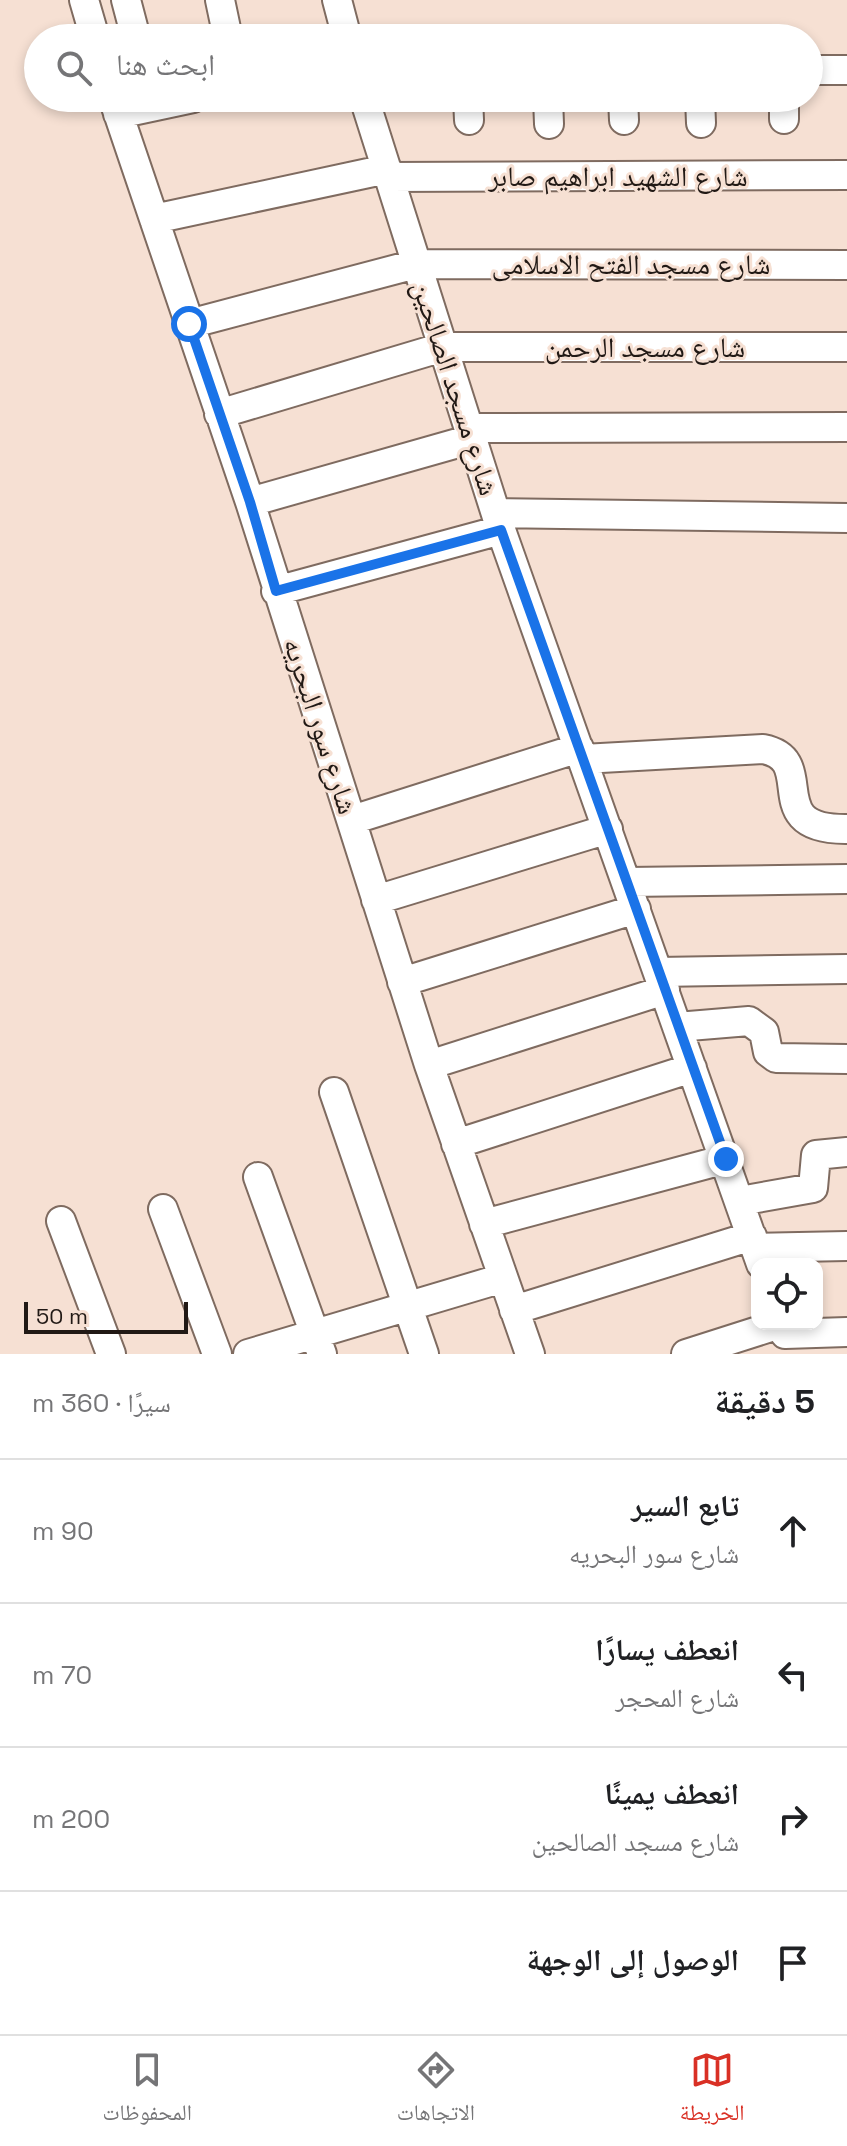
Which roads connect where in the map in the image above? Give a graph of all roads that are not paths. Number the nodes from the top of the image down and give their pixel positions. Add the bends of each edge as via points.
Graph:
1 (84, 0) edge
2 (126, 0) edge
3 (220, 0) edge
4 (337, 0) edge
5 (91, 24) edge
6 (132, 24) edge
7 (225, 24) edge
8 (343, 24) edge
9 (823, 70) edge
10 (847, 70) edge
11 (118, 112) edge
12 (368, 112) edge
13 (388, 173) junction
14 (847, 175) edge
15 (154, 219) junction
16 (416, 264) junction
17 (847, 265) edge
18 (189, 324) junction
19 (443, 347) junction
20 (847, 347) edge
21 (219, 414) junction
22 (847, 427) edge
23 (470, 433) junction
24 (250, 502) junction
25 (847, 518) edge
26 (499, 522) junction
27 (276, 591) junction
28 (581, 753) junction
29 (352, 820) junction
30 (608, 829) junction
31 (847, 829) edge
32 (847, 879) edge
33 (627, 882) junction
34 (376, 900) junction
35 (636, 909) junction
36 (847, 969) edge
37 (661, 981) junction
38 (402, 982) junction
39 (677, 1027) junction
40 (847, 1059) edge
41 (429, 1065) junction
42 (692, 1068) junction
43 (334, 1092) dead end
44 (456, 1144) junction
45 (847, 1152) edge
46 (726, 1159) junction
47 (258, 1177) dead end
48 (740, 1201) junction
49 (163, 1209) dead end
50 (61, 1221) dead end
51 (484, 1224) junction
52 (847, 1246) edge
53 (756, 1249) edge
54 (503, 1278) junction
55 (408, 1307) junction
56 (514, 1310) junction
57 (847, 1332) edge
58 (785, 1334) edge
59 (318, 1344) edge
60 (111, 1354) edge
61 (217, 1354) edge
62 (248, 1354) edge
63 (424, 1354) edge
64 (530, 1354) edge
65 (686, 1354) edge

1 - 5 street
2 - 6 street
3 - 7 street
4 - 8 street
9 - 10 street
11 - 15 street, شارع سور البحريه
12 - 13 street, شارع مسجد الصالحين
13 - 14 street, شارع الشهيد ابراهيم صابر
13 - 15 street, شارع الشهيد ابراهيم صابر
13 - 16 street, شارع مسجد الصالحين
15 - 18 street, شارع سور البحريه
16 - 17 street, شارع مسجد الفتح الاسلامى
16 - 18 street, شارع مسجد الفتح الاسلامى
16 - 19 street, شارع مسجد الصالحين
18 - 21 street, شارع سور البحريه
19 - 20 street, شارع مسجد الرحمن
19 - 21 street, شارع مسجد الرحمن
19 - 23 street, شارع مسجد الصالحين
21 - 24 street, شارع سور البحريه
22 - 23 street
23 - 24 street
23 - 26 street, شارع مسجد الصالحين
24 - 27 street, شارع سور البحريه
25 - 26 street
26 - 27 street
26 - 28 street, شارع مسجد الصالحين
27 - 29 street, شارع سور البحريه
28 - 29 street
28 - 30 street, شارع مسجد الصالحين
28 - 31 street via 777,752 788,763 798,813 806,823
29 - 34 street, شارع سور البحريه
30 - 33 street, شارع مسجد الصالحين
30 - 34 street
32 - 33 street
33 - 35 street, شارع مسجد الصالحين
34 - 38 street, شارع سور البحريه
35 - 37 street, شارع مسجد الصالحين
35 - 38 street
36 - 37 street
37 - 39 street, شارع مسجد الصالحين
37 - 41 street
38 - 41 street, شارع سور البحريه
39 - 40 street via 749,1021 764,1032 768,1052 776,1058
39 - 42 street, شارع مسجد الصالحين
41 - 44 street, شارع سور البحريه
42 - 44 street
42 - 46 street, شارع مسجد الصالحين
43 - 55 street
44 - 51 street, شارع سور البحريه
45 - 48 street via 816,1155 813,1188
46 - 48 street, شارع مسجد الصالحين
46 - 51 street
47 - 59 street
48 - 53 street, شارع مسجد الصالحين
49 - 61 street
50 - 60 street
51 - 54 street, شارع سور البحريه
52 - 53 street
53 - 56 street
54 - 55 street
54 - 56 street, شارع سور البحريه
55 - 59 street
55 - 63 street
56 - 64 street, شارع سور البحريه
57 - 58 street
58 - 65 street
59 - 62 street

